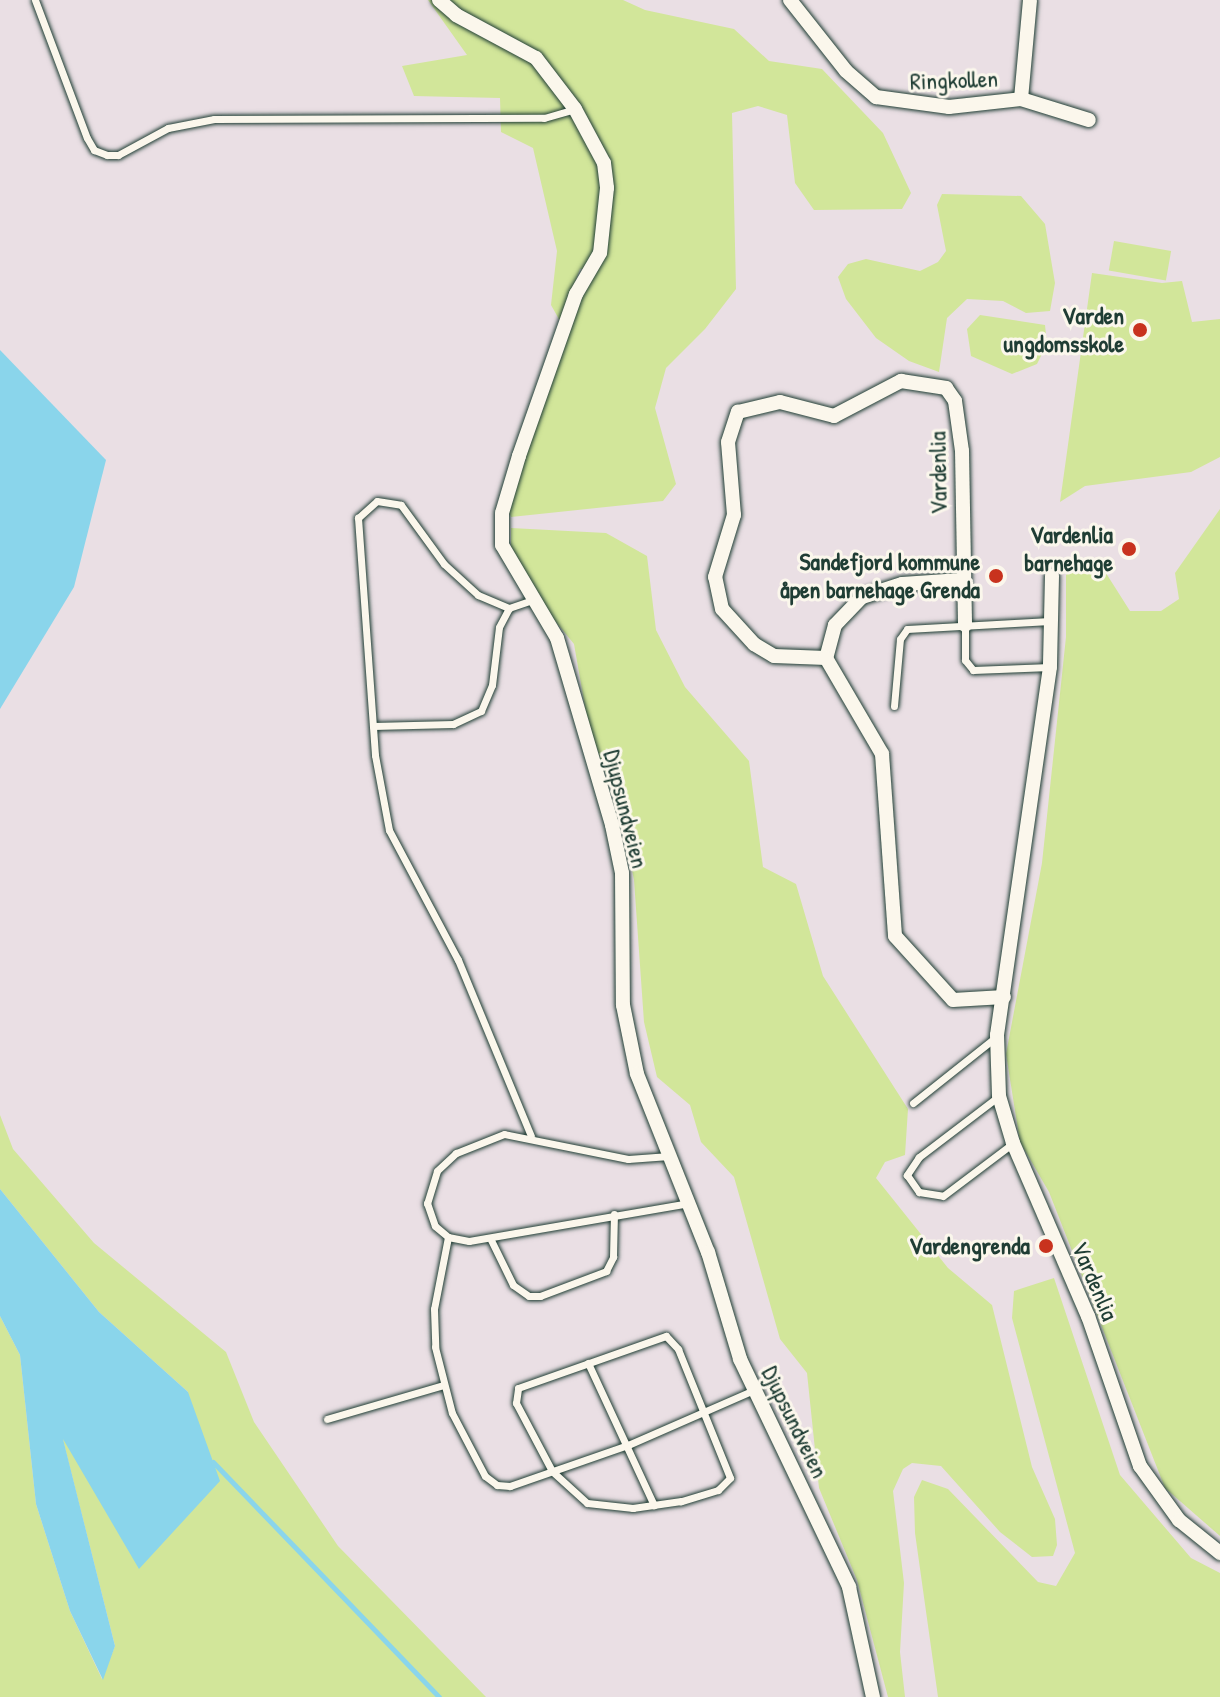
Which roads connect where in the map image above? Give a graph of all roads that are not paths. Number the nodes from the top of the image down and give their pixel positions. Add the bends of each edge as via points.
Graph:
1 (35, 0) edge
2 (439, 0) edge
3 (790, 0) edge
4 (1030, 0) edge
5 (1021, 99) junction
6 (575, 109) junction
7 (1089, 120) dead end
8 (1052, 576) dead end
9 (961, 580) junction
10 (532, 600) junction
11 (509, 608) junction
12 (1050, 621) junction
13 (965, 625) junction
14 (826, 658) junction
15 (1050, 667) junction
16 (894, 706) dead end
17 (373, 726) junction
18 (1004, 997) junction
19 (997, 1035) junction
20 (999, 1096) junction
21 (913, 1103) dead end
22 (531, 1136) junction
23 (1013, 1143) junction
24 (669, 1156) junction
25 (690, 1203) junction
26 (614, 1214) junction
27 (448, 1237) junction
28 (491, 1240) junction
29 (588, 1363) junction
30 (443, 1385) junction
31 (754, 1390) junction
32 (703, 1415) junction
33 (327, 1419) dead end
34 (628, 1445) junction
35 (552, 1471) junction
36 (654, 1505) junction
37 (1220, 1553) edge
38 (873, 1697) edge

1 - 6 lane via 87,138 100,154 118,155 168,128 214,119 544,118
2 - 6 street, Djupsundveien via 456,15 536,58
3 - 5 street, Ringkollen via 846,71 876,97 949,107
4 - 5 street, Ringkollen
5 - 7 street, Ringkollen
6 - 10 street, Djupsundveien via 598,149 607,188 600,253 576,294 502,513 502,545
8 - 12 street, Vardenlia
9 - 13 street, Vardenlia
9 - 14 street via 902,584 862,597 835,625
9 - 14 street, Vardenlia via 962,451 955,401 946,388 901,381 834,416 780,402 738,412 728,442 734,515 715,577 722,609 754,644 774,656
10 - 11 lane
10 - 24 street, Djupsundveien via 557,638 615,836 622,873 620,974 629,1042
11 - 17 lane via 499,627 492,685 481,711 453,724
11 - 17 lane via 460,581 401,505 377,501 366,506 356,535
12 - 13 lane
12 - 15 street, Vardenlia
13 - 15 lane, Vardenlia via 965,660 973,670
13 - 16 lane via 907,629 900,639
14 - 18 street via 882,754 895,936 953,1000
15 - 18 street, Vardenlia
17 - 22 lane via 381,801 398,855 458,960
18 - 19 street, Vardenlia
19 - 20 street, Vardenlia
19 - 21 lane
20 - 23 street, Vardenlia
20 - 23 lane via 919,1157 907,1175 919,1192 943,1196
22 - 24 lane via 628,1159
22 - 27 lane via 504,1134 480,1140 437,1171 427,1203 435,1226
23 - 37 street, Vardenlia via 1088,1316 1140,1466 1179,1520
24 - 25 street, Djupsundveien
25 - 26 lane
25 - 31 street, Djupsundveien
26 - 28 lane
26 - 28 lane via 613,1257 606,1271 540,1296 519,1293
27 - 28 lane
27 - 30 lane via 434,1309
29 - 32 lane via 650,1338 671,1337
29 - 34 lane
29 - 35 lane via 518,1388 516,1403
30 - 33 lane
30 - 35 lane via 491,1482 510,1486
31 - 32 lane
31 - 38 street, Djupsundveien via 849,1587
32 - 34 lane
32 - 36 lane via 730,1478 704,1495
34 - 35 lane
34 - 36 lane
35 - 36 lane via 587,1503

